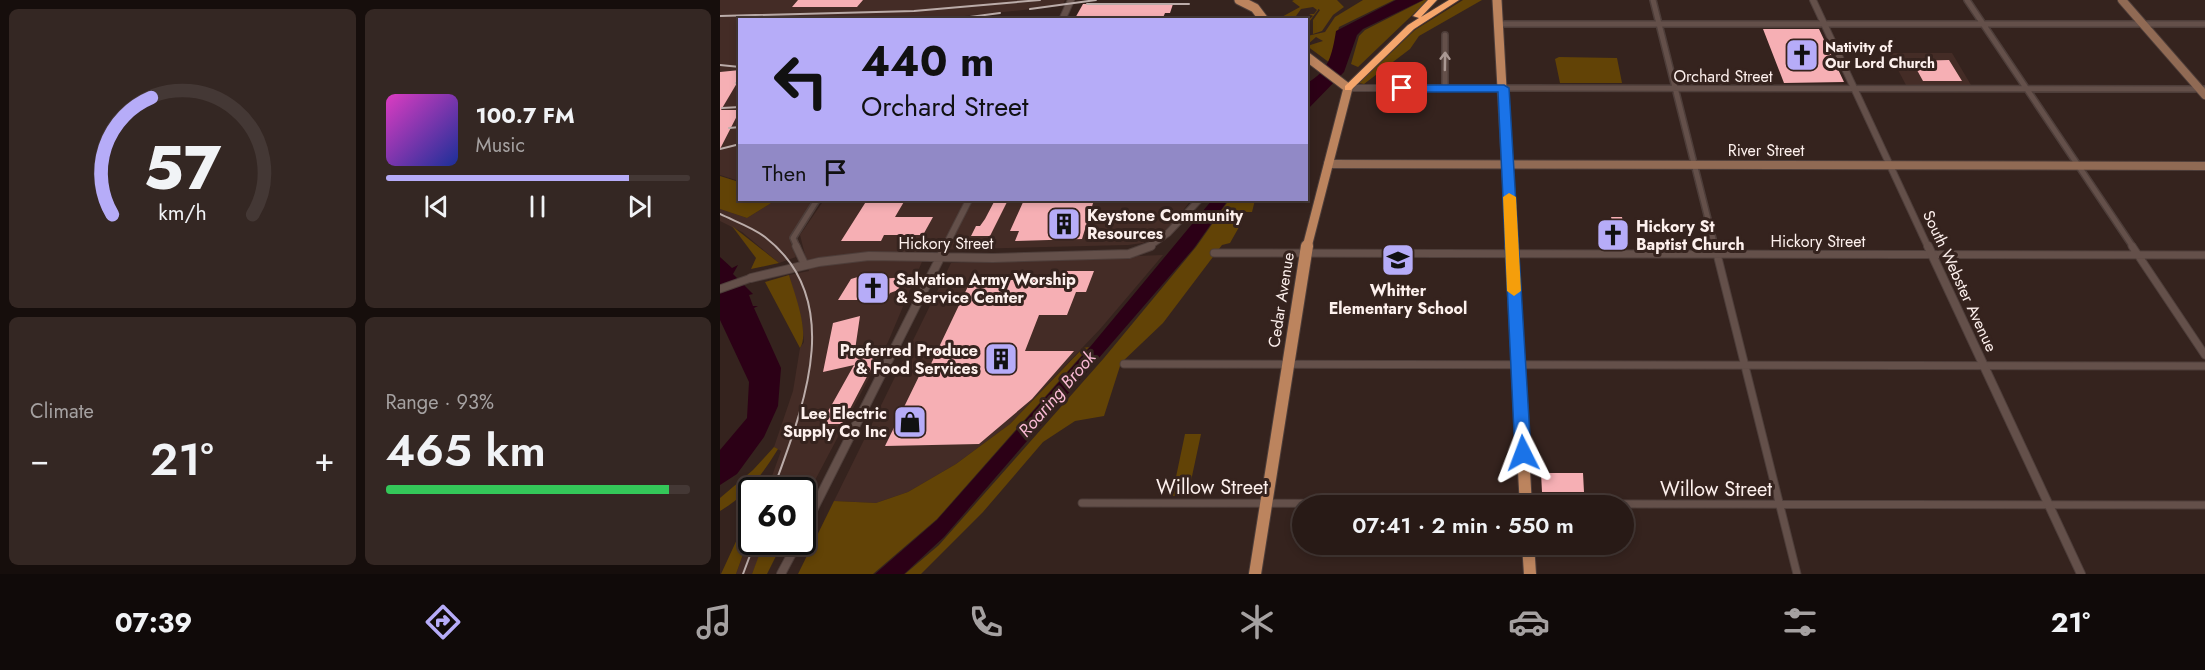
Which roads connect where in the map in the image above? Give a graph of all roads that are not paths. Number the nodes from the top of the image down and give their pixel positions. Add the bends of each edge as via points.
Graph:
1 (1071, 0) edge
2 (1239, 0) edge
3 (1433, 0) edge
4 (1455, 0) edge
5 (1653, 0) edge
6 (1813, 0) edge
7 (1967, 0) edge
8 (2122, 0) edge
9 (1499, 1) edge
10 (1063, 18) edge
11 (1262, 18) edge
12 (1500, 24) junction
13 (1824, 24) junction
14 (1983, 24) junction
15 (2143, 24) junction
16 (2205, 24) edge
17 (1659, 25) junction
18 (1445, 35) dead end
19 (1308, 58) edge
20 (1344, 84) junction
21 (1445, 88) junction
22 (1504, 88) junction
23 (1674, 89) junction
24 (1854, 89) junction
25 (2026, 89) junction
26 (2203, 91) edge
27 (1328, 164) junction
28 (1508, 164) junction
29 (1693, 165) junction
30 (1890, 165) junction
31 (2078, 165) junction
32 (2205, 166) edge
33 (816, 201) edge
34 (968, 201) edge
35 (1198, 201) edge
36 (1215, 253) dead end
37 (1305, 253) junction
38 (1512, 253) junction
39 (1715, 254) junction
40 (1932, 255) junction
41 (2137, 255) junction
42 (2205, 255) edge
43 (939, 257) junction
44 (804, 265) junction
45 (751, 278) joint
46 (720, 289) edge
47 (2205, 355) edge
48 (1124, 364) dead end
49 (1287, 365) junction
50 (1518, 365) junction
51 (1744, 366) junction
52 (1984, 366) junction
53 (2205, 366) edge
54 (1525, 495) edge
55 (1082, 503) dead end
56 (816, 504) edge
57 (1266, 504) junction
58 (1292, 504) edge
59 (1634, 505) edge
60 (2205, 505) edge
61 (1779, 506) junction
62 (2048, 506) junction
63 (791, 555) edge
64 (1529, 555) edge
65 (781, 574) edge
66 (1256, 574) edge
67 (1530, 574) edge
68 (1797, 574) edge
69 (2081, 574) edge

1 - 10 street
2 - 11 main road via 1255,8
3 - 20 highway
4 - 20 highway via 1411,27
5 - 17 street
6 - 13 street, South Webster Avenue
7 - 14 street
8 - 15 main road
9 - 12 main road
12 - 17 street
12 - 22 main road
13 - 14 street
13 - 17 street
13 - 24 street, South Webster Avenue
14 - 15 street
14 - 25 street
15 - 16 street
15 - 26 main road
17 - 23 street
21 -> 18 street
19 - 20 main road
20 - 21 street, Orchard Street
20 - 27 main road, Cedar Avenue
21 - 22 street, Orchard Street
22 - 23 street, Orchard Street
22 - 28 main road
23 - 24 street, Orchard Street
23 - 29 street
24 - 25 street, Orchard Street
24 - 30 street, South Webster Avenue
25 - 26 street, Orchard Street
25 - 31 street
27 - 28 main road, River Street
27 - 37 main road, Cedar Avenue
28 - 29 main road, River Street
28 - 38 main road
29 - 30 main road, River Street
29 - 39 street
30 - 31 main road, River Street
30 - 40 street, South Webster Avenue
31 - 32 main road, River Street
31 - 41 street
33 - 44 street via 793,238
34 - 43 street
35 - 43 street, Hickory Street via 1169,233 1145,250 1117,256
36 - 37 street, Hickory Street
37 - 38 street, Hickory Street
37 - 49 main road, Cedar Avenue
38 - 39 street, Hickory Street
38 - 50 main road
39 - 40 street, Hickory Street
39 - 51 street
40 - 41 street, Hickory Street
40 - 52 street, South Webster Avenue
41 - 42 street, Hickory Street
41 - 47 street
43 - 44 street, Hickory Street via 869,256
43 - 56 street
44 - 45 street, Hickory Street
45 - 46 street, Hickory Street
48 - 49 street
49 - 50 street
49 - 57 main road, Cedar Avenue
50 - 51 street
50 - 54 main road
51 - 52 street
51 - 61 street
52 - 53 street
52 - 62 street, South Webster Avenue
55 - 57 street, Willow Street
57 - 58 street, Willow Street
57 - 66 main road, Cedar Avenue
59 - 61 street, Willow Street
60 - 62 street, Willow Street
61 - 62 street, Willow Street
61 - 68 street
62 - 69 street, South Webster Avenue
63 - 65 street
64 - 67 main road

